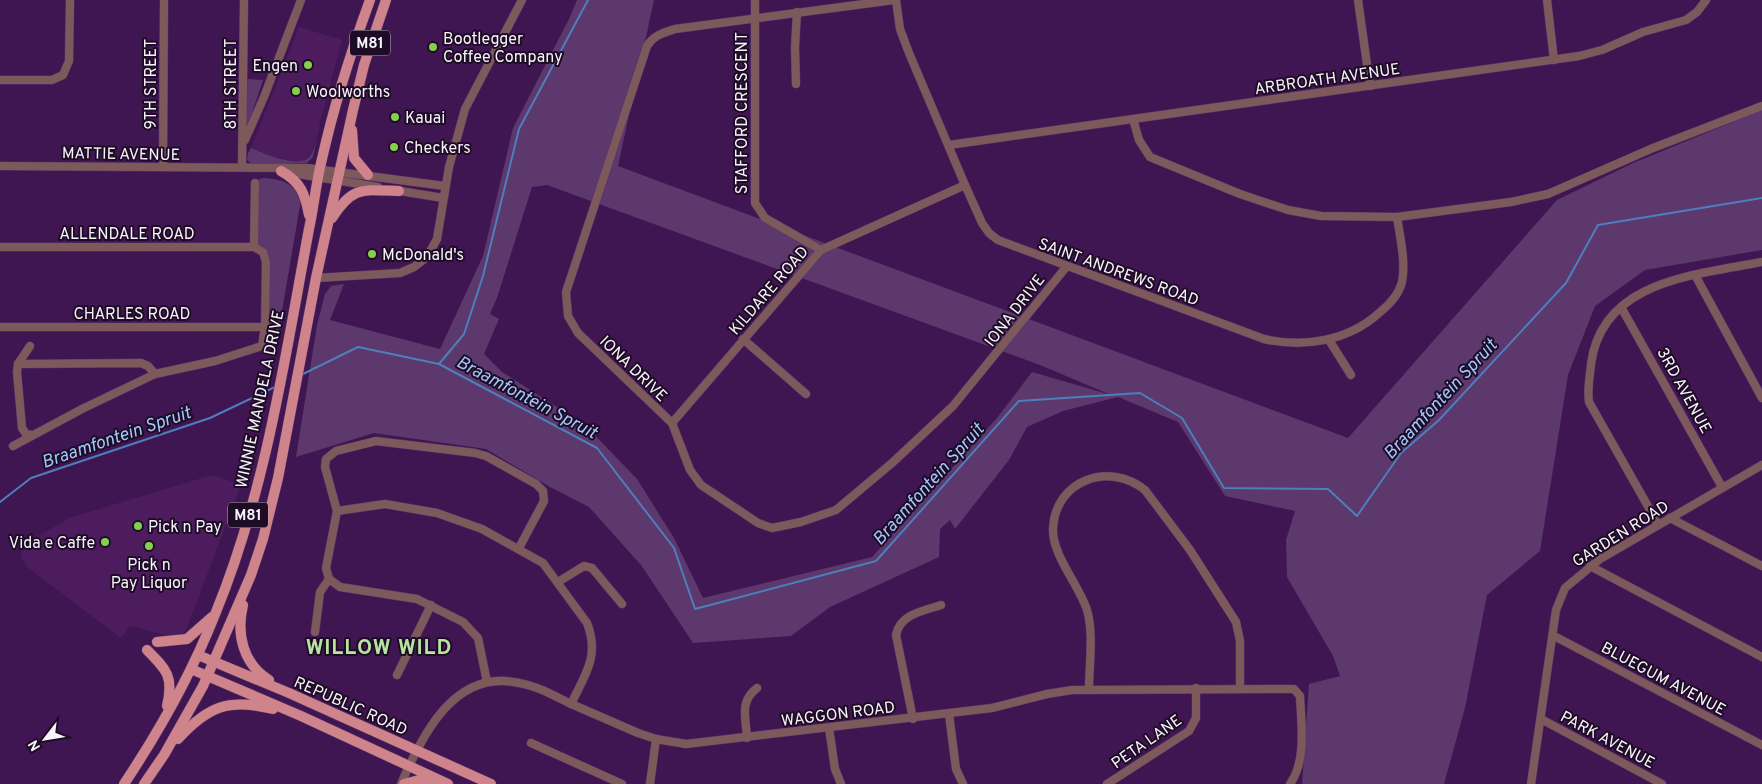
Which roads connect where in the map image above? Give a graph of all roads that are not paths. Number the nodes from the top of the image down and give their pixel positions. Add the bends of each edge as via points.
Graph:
1 (70, 0) edge
2 (164, 0) edge
3 (244, 0) edge
4 (301, 0) edge
5 (370, 0) edge
6 (386, 0) edge
7 (522, 0) edge
8 (755, 0) edge
9 (895, 0) edge
10 (1358, 0) edge
11 (1547, 0) edge
12 (1706, 0) edge
13 (797, 12) junction
14 (755, 18) junction
15 (1554, 60) junction
16 (0, 80) edge
17 (796, 84) dead end
18 (1370, 86) junction
19 (358, 87) junction
20 (1762, 106) edge
21 (1133, 119) junction
22 (244, 144) junction
23 (949, 145) junction
24 (0, 166) edge
25 (164, 167) junction
26 (242, 167) junction
27 (281, 171) junction
28 (319, 174) junction
29 (368, 175) junction
30 (339, 176) junction
31 (256, 182) dead end
32 (965, 185) junction
33 (445, 186) junction
34 (399, 191) junction
35 (443, 198) junction
36 (1397, 217) junction
37 (310, 224) junction
38 (328, 225) junction
39 (0, 247) edge
40 (254, 247) junction
41 (821, 250) junction
42 (1762, 262) edge
43 (1067, 266) junction
44 (1696, 275) junction
45 (316, 278) junction
46 (1622, 307) junction
47 (0, 327) edge
48 (264, 327) junction
49 (743, 339) junction
50 (1329, 340) junction
51 (30, 346) dead end
52 (18, 364) junction
53 (155, 374) junction
54 (1351, 375) dead end
55 (806, 394) dead end
56 (1762, 398) edge
57 (672, 423) junction
58 (32, 435) junction
59 (13, 446) dead end
60 (1762, 465) edge
61 (1722, 487) junction
62 (337, 511) junction
63 (1670, 518) junction
64 (1658, 524) junction
65 (519, 548) junction
66 (1590, 566) junction
67 (1762, 566) edge
68 (251, 575) junction
69 (329, 578) junction
70 (558, 582) junction
71 (622, 604) dead end
72 (431, 605) junction
73 (941, 605) dead end
74 (217, 612) junction
75 (315, 632) dead end
76 (1554, 636) junction
77 (157, 642) dead end
78 (147, 650) dead end
79 (198, 655) junction
80 (1762, 657) edge
81 (214, 661) junction
82 (191, 669) junction
83 (397, 675) dead end
84 (208, 676) junction
85 (487, 682) junction
86 (757, 688) dead end
87 (1196, 688) junction
88 (1240, 688) junction
89 (1089, 690) junction
90 (289, 692) junction
91 (572, 704) junction
92 (949, 714) junction
93 (301, 716) junction
94 (913, 719) junction
95 (1541, 719) junction
96 (164, 722) junction
97 (829, 728) junction
98 (747, 738) junction
99 (656, 739) junction
100 (532, 743) dead end
101 (1762, 745) edge
102 (418, 751) junction
103 (164, 755) junction
104 (409, 766) junction
105 (124, 784) edge
106 (144, 784) edge
107 (402, 784) edge
108 (437, 784) edge
109 (448, 784) edge
110 (491, 784) edge
111 (622, 784) edge
112 (650, 784) edge
113 (841, 784) edge
114 (962, 784) edge
115 (1107, 784) edge
116 (1290, 784) edge
117 (1531, 784) edge
118 (1662, 784) edge

1 - 16 street via 70,61 63,75 52,80
2 - 25 street, 9TH STREET
3 - 22 street, 8TH STREET
4 - 22 street
5 - 28 main road, WINNIE MANDELA DRIVE / M81 via 336,102
6 - 19 main road, WINNIE MANDELA DRIVE / M81
7 - 33 street via 465,109
8 - 14 street, STAFFORD CRESCENT
9 - 13 street, IONA DRIVE
9 - 23 street, SAINT ANDREWS ROAD via 900,29
10 - 18 street
11 - 15 street
12 - 15 street, ARBROATH AVENUE via 1686,20 1643,32 1602,50
13 - 14 street, IONA DRIVE
13 - 17 street
14 - 41 street, STAFFORD CRESCENT via 755,203 765,218
14 - 57 street, IONA DRIVE via 675,29 661,33 649,44 566,292 568,316 578,333
15 - 18 street, ARBROATH AVENUE
18 - 21 street, ARBROATH AVENUE
19 - 29 main road via 352,132 354,158
19 - 30 main road, WINNIE MANDELA DRIVE / M81
20 - 36 street via 1670,141 1548,194
21 - 23 street, ARBROATH AVENUE
21 - 36 street via 1139,140 1150,157 1240,194 1288,210 1322,216
22 - 26 street, 8TH STREET
23 - 32 street, SAINT ANDREWS ROAD
24 - 25 street, MATTIE AVENUE
25 - 26 street, MATTIE AVENUE
26 - 27 street, MATTIE AVENUE
26 - 28 street, MATTIE AVENUE
27 - 28 street, MATTIE AVENUE
27 - 37 main road via 301,187
28 - 30 street, MATTIE AVENUE
28 - 37 main road, WINNIE MANDELA DRIVE / M81
29 - 30 street, MATTIE AVENUE
29 - 33 street, MATTIE AVENUE
30 - 34 street, MATTIE AVENUE
30 - 38 main road, WINNIE MANDELA DRIVE / M81
31 - 40 street
32 - 41 street, KILDARE ROAD
32 - 43 street, SAINT ANDREWS ROAD via 992,237
33 - 35 street
34 - 35 street, MATTIE AVENUE
34 - 38 main road via 365,190 354,193 344,201
35 - 45 street via 434,246 414,268 381,275
36 - 50 street, SAINT ANDREWS ROAD via 1403,269 1396,294 1374,318
37 - 74 main road, WINNIE MANDELA DRIVE / M81 via 254,496
38 - 45 main road, WINNIE MANDELA DRIVE / M81
39 - 40 street, ALLENDALE ROAD
40 - 48 street via 264,252 266,262
41 - 49 street, KILDARE ROAD
42 - 44 street
43 - 50 street, SAINT ANDREWS ROAD via 1264,339 1289,343
43 - 57 street, IONA DRIVE via 953,406 892,464 836,510 772,528 758,523 701,485 690,470
44 - 46 street via 1652,287
44 - 56 street
45 - 68 main road, WINNIE MANDELA DRIVE / M81 via 278,478
46 - 61 street, 3RD AVENUE
46 - 64 street via 1597,336 1588,397
47 - 48 street, CHARLES ROAD
48 - 53 street via 263,344 257,349
49 - 55 street
49 - 57 street, KILDARE ROAD
50 - 54 street
51 - 52 street
52 - 53 street via 141,363
52 - 58 street via 20,423 23,431
53 - 58 street
58 - 59 street
60 - 61 street, GARDEN ROAD
61 - 63 street, GARDEN ROAD
62 - 65 street via 380,504 430,511 482,529
62 - 65 street via 325,464 327,457 336,451 376,441 475,453 486,456 543,491 544,501
62 - 69 street via 326,568
63 - 64 street, GARDEN ROAD
63 - 67 street
64 - 66 street, GARDEN ROAD
65 - 70 street via 539,560
66 - 76 street, GARDEN ROAD via 1561,594
66 - 80 street
68 - 81 main road, WINNIE MANDELA DRIVE / M81
68 - 90 main road via 241,616 244,651 260,674
69 - 72 street via 340,587
69 - 75 street via 320,592
70 - 71 street via 588,566
70 - 91 street via 587,623 594,652
72 - 83 street
72 - 85 street via 463,622 475,633 481,645
73 - 94 street via 910,616 897,627
74 - 77 main road via 192,637
74 - 79 main road, WINNIE MANDELA DRIVE / M81
76 - 95 street, GARDEN ROAD
76 - 101 street, BLUEGUM AVENUE
78 - 96 main road via 169,677 171,689
79 - 81 main road, REPUBLIC ROAD
79 - 82 main road, WINNIE MANDELA DRIVE / M81
81 - 84 main road, WINNIE MANDELA DRIVE / M81
81 - 90 main road, REPUBLIC ROAD
82 - 84 main road, REPUBLIC ROAD
82 - 96 main road, WINNIE MANDELA DRIVE / M81
84 - 93 main road, REPUBLIC ROAD
84 - 103 main road, WINNIE MANDELA DRIVE / M81
85 - 91 street, WAGGON ROAD via 518,682
85 - 102 street, WAGGON ROAD via 460,693 447,705 432,724
86 - 98 street via 748,695 745,703
87 - 88 street, WAGGON ROAD
87 - 89 street, WAGGON ROAD
87 - 115 street, PETA LANE via 1196,718 1190,731
88 - 89 street via 1240,641 1236,622 1190,550 1145,490 1136,483 1100,476 1080,482 1068,493 1057,511 1053,537 1087,610
88 - 116 street, WAGGON ROAD via 1294,689 1300,696 1300,755
89 - 92 street, WAGGON ROAD via 1047,694 998,707
90 - 102 main road, REPUBLIC ROAD
91 - 99 street, WAGGON ROAD
92 - 94 street, WAGGON ROAD
92 - 114 street via 956,769
93 - 103 main road via 247,704 221,706 198,719
93 - 104 main road, REPUBLIC ROAD
94 - 97 street, WAGGON ROAD
95 - 117 street, GARDEN ROAD
95 - 118 street, PARK AVENUE
96 - 105 main road, WINNIE MANDELA DRIVE / M81
97 - 98 street, WAGGON ROAD
97 - 113 street via 835,769
98 - 99 street, WAGGON ROAD via 686,744
99 - 112 street
100 - 111 street
102 - 104 street, WAGGON ROAD
102 - 110 main road, REPUBLIC ROAD
103 - 106 main road, WINNIE MANDELA DRIVE / M81
104 - 107 street, WAGGON ROAD
104 - 109 main road, REPUBLIC ROAD
107 - 108 main road via 421,780

